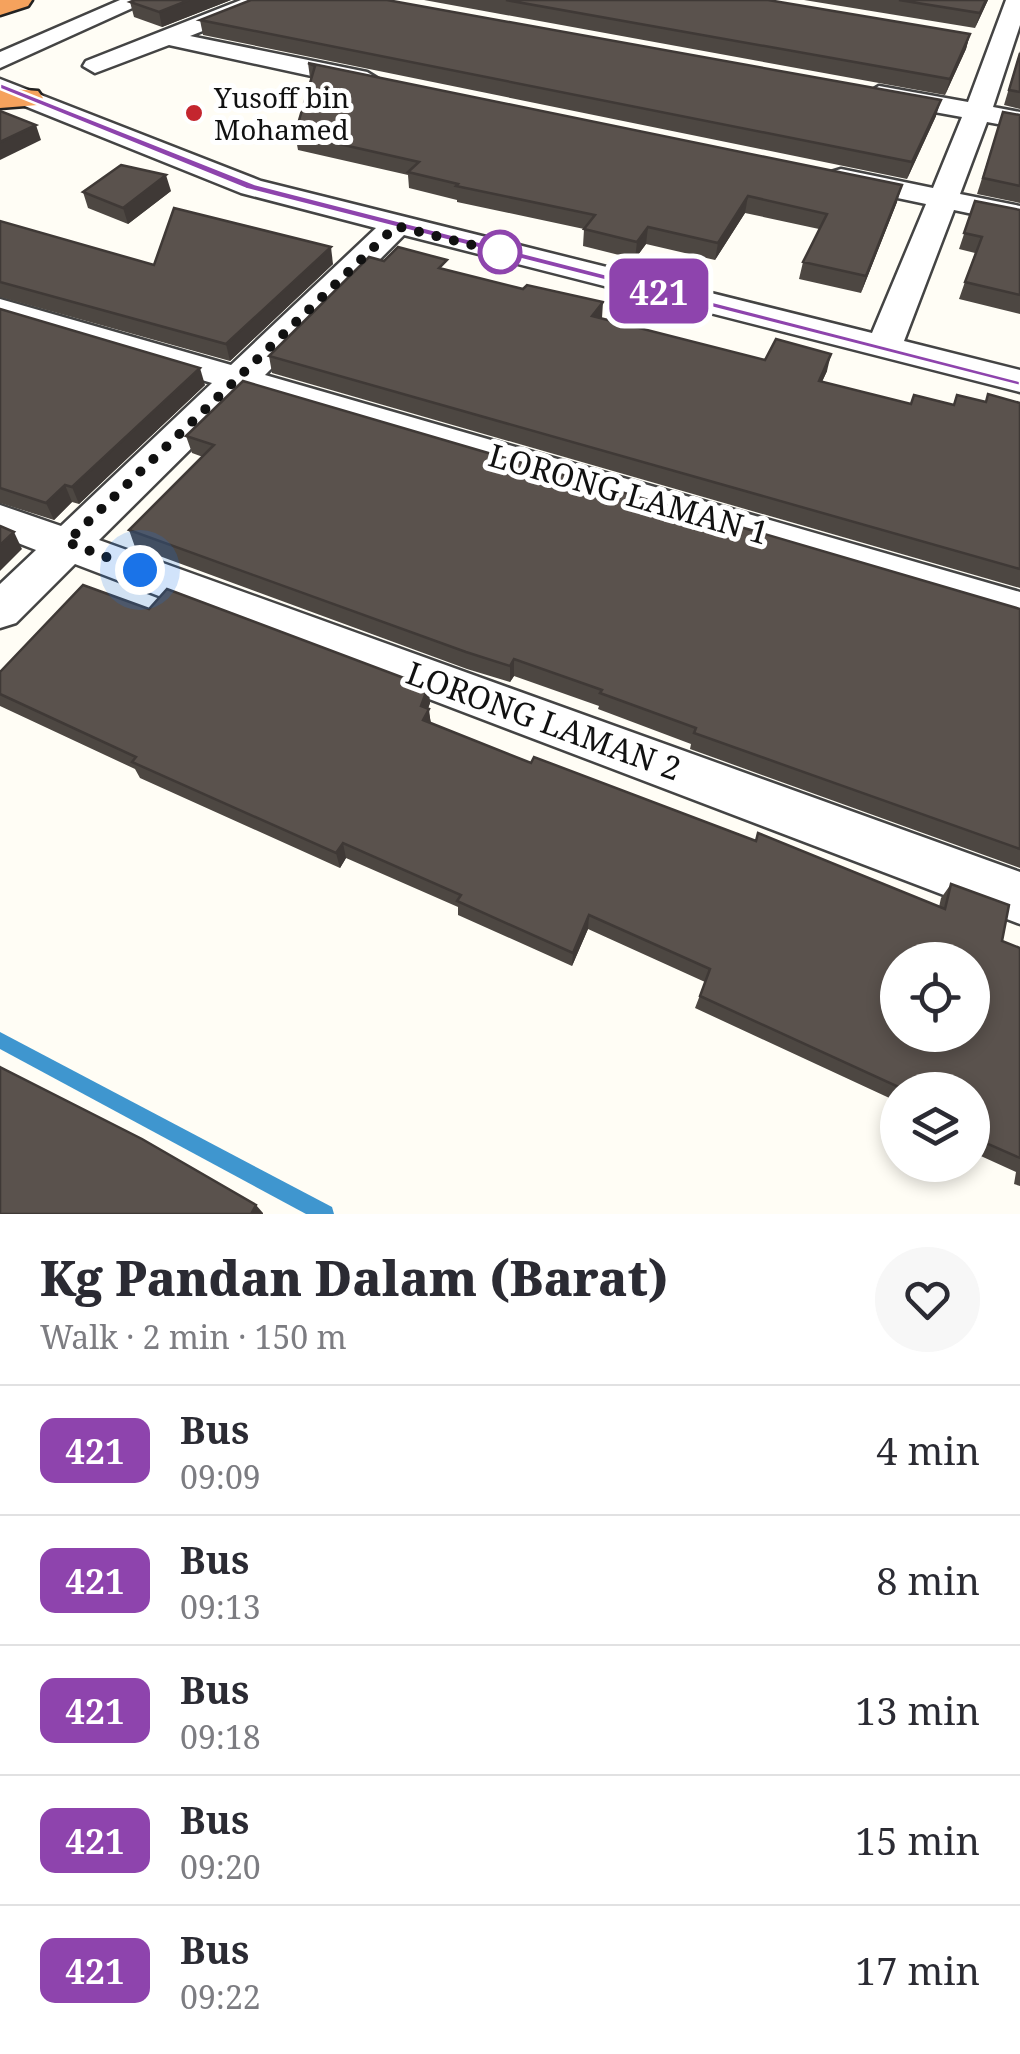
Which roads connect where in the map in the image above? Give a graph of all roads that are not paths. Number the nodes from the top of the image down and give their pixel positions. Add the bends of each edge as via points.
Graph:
1 (18, 0) edge
2 (138, 0) edge
3 (261, 0) edge
4 (1017, 0) edge
5 (0, 6) edge
6 (104, 15) junction
7 (170, 39) junction
8 (1001, 44) edge
9 (12, 52) edge
10 (95, 66) dead end
11 (394, 85) edge
12 (863, 91) edge
13 (9, 94) edge
14 (978, 112) junction
15 (1020, 120) edge
16 (824, 175) edge
17 (942, 199) junction
18 (1020, 216) edge
19 (396, 226) junction
20 (0, 309) edge
21 (884, 347) junction
22 (238, 378) junction
23 (1020, 381) edge
24 (0, 520) edge
25 (67, 542) junction
26 (1020, 608) edge
27 (0, 611) edge
28 (1020, 898) edge

1 - 5 highway
2 - 6 street
3 - 7 street
4 - 8 street
6 - 7 street
6 - 9 street
7 - 10 street
7 - 11 street
8 - 14 street
9 - 13 street via 4,69
12 - 14 street
13 - 19 street via 250,187
14 - 15 street
14 - 17 street
16 - 17 street
17 - 18 street
17 - 21 street
19 - 21 street
19 - 22 street
20 - 22 street, LORONG LAMAN 1
21 - 23 street
22 - 25 street
22 - 26 street, LORONG LAMAN 1
24 - 25 street, LORONG LAMAN 2
25 - 27 street
25 - 28 street, LORONG LAMAN 2

